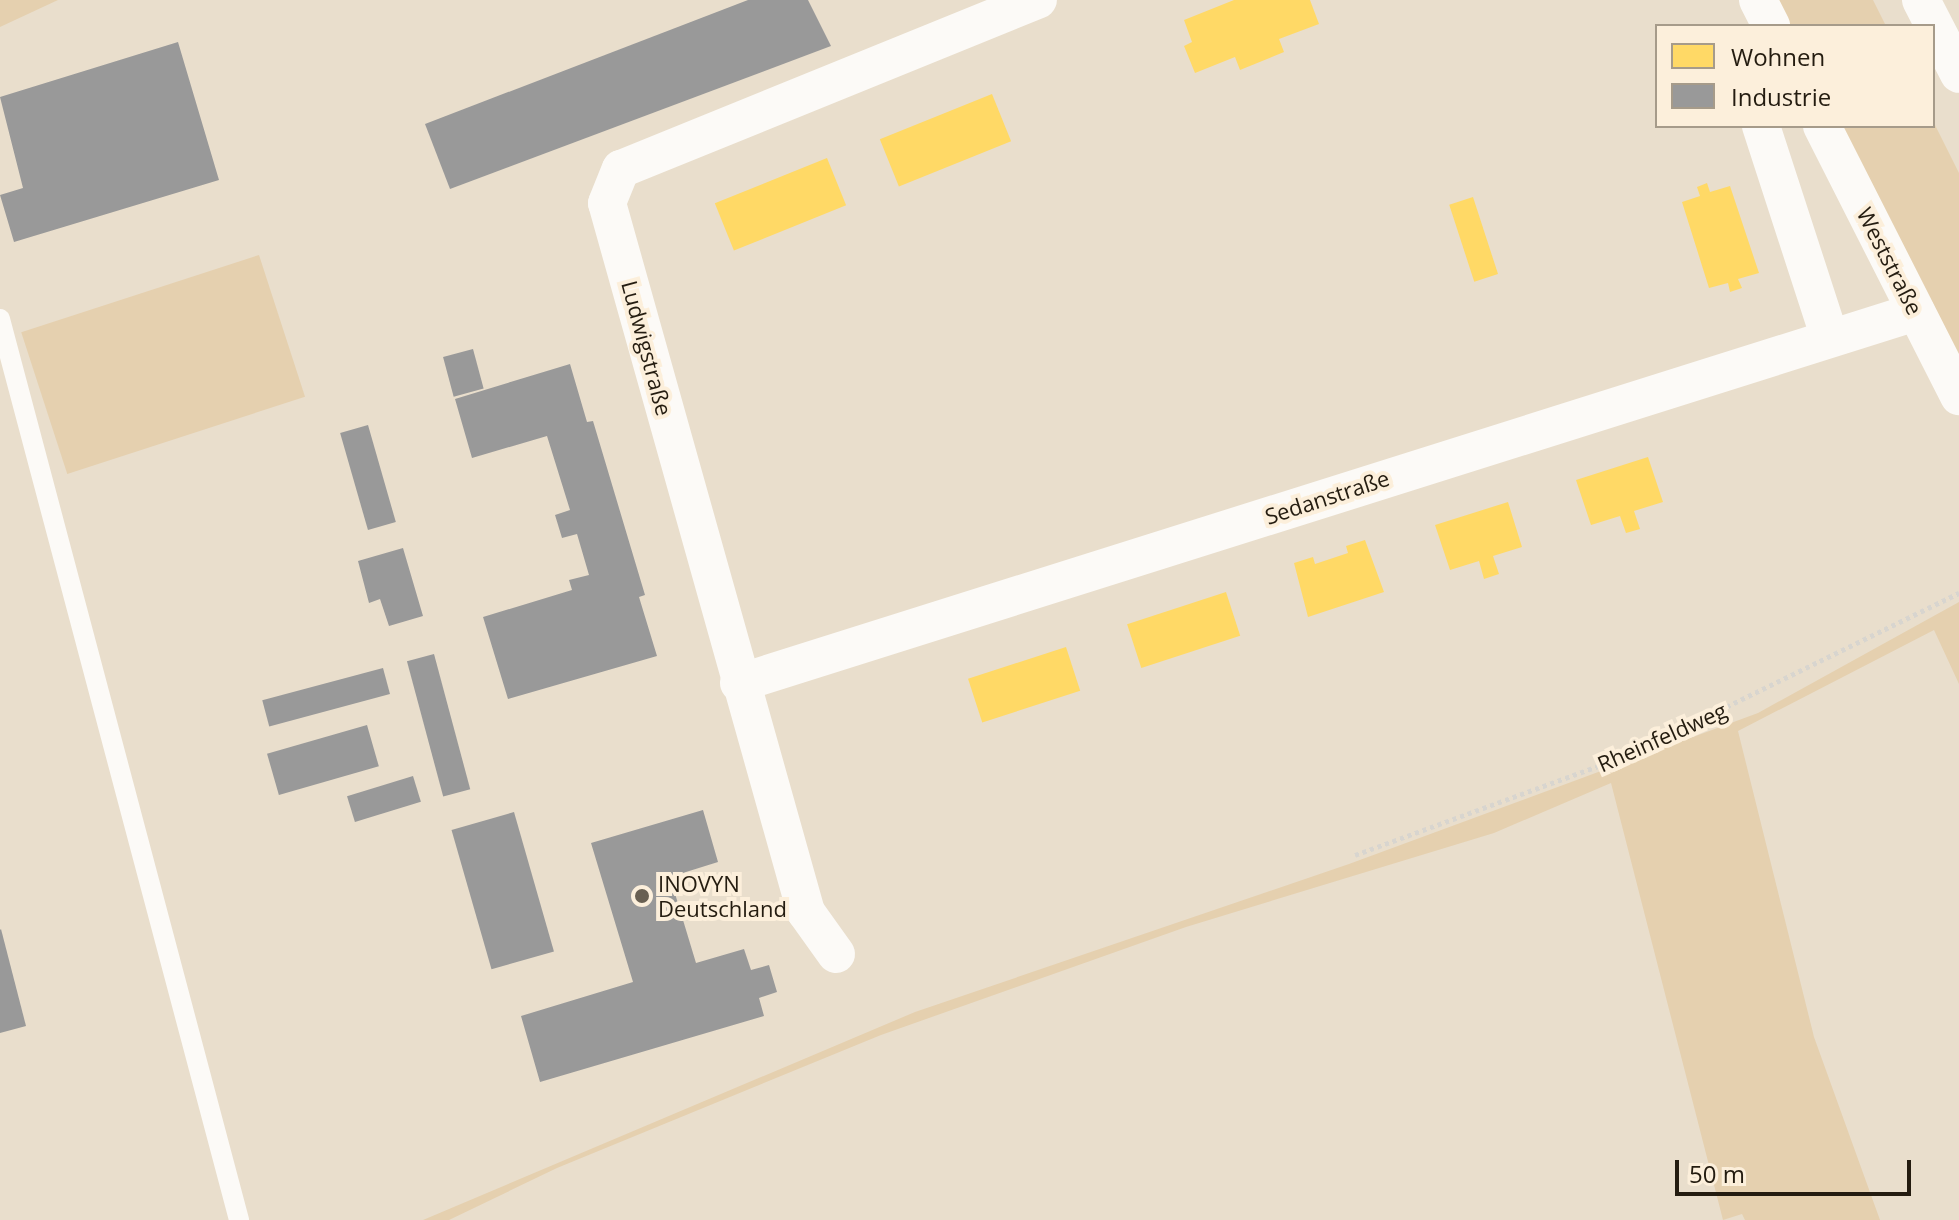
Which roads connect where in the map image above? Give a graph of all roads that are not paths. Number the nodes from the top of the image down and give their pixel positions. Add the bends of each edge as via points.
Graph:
1 (1038, 0) edge
2 (1758, 0) edge
3 (1921, 0) edge
4 (1770, 24) edge
5 (1933, 24) edge
6 (1935, 27) edge
7 (1959, 74) edge
8 (1762, 128) edge
9 (1823, 128) edge
10 (1916, 312) junction
11 (0, 319) edge
12 (1830, 338) junction
13 (1959, 396) edge
14 (739, 683) junction
15 (836, 954) dead end
16 (239, 1220) edge

1 - 14 street, Ludwigstraße via 621,169 607,203
2 - 4 street
3 - 5 street
6 - 7 street
8 - 12 street
9 - 10 street, Weststraße
10 - 12 street, Sedanstraße
10 - 13 street, Weststraße
11 - 16 lane
12 - 14 street, Sedanstraße
14 - 15 street, Ludwigstraße via 806,912

